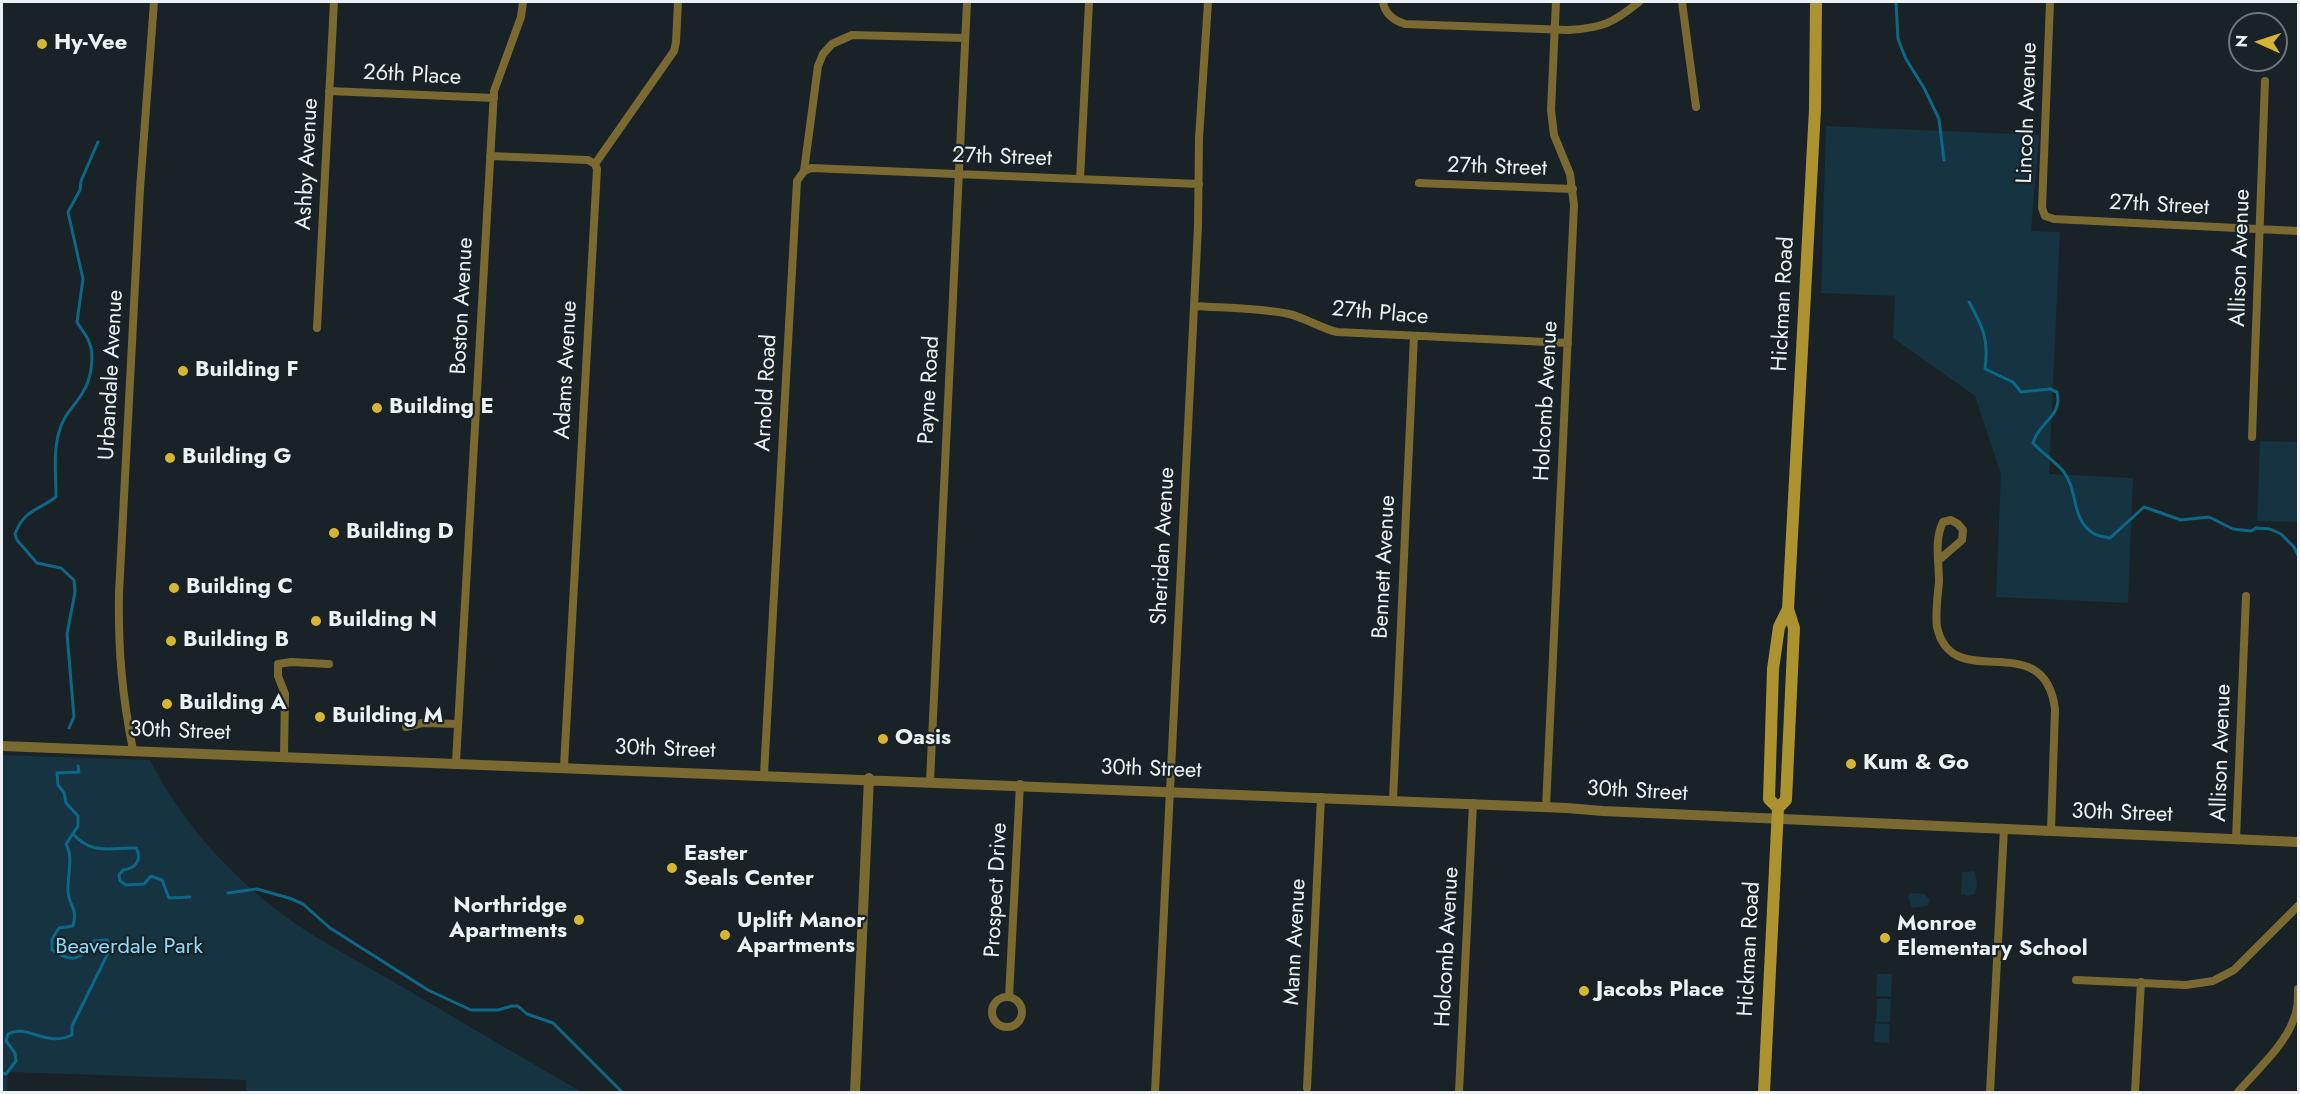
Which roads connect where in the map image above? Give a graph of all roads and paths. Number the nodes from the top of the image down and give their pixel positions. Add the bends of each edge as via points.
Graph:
1 (154, 2) edge
2 (334, 2) edge
3 (523, 2) edge
4 (678, 2) edge
5 (967, 2) edge
6 (1089, 2) edge
7 (1208, 2) edge
8 (1383, 2) edge
9 (1556, 2) edge
10 (1640, 2) edge
11 (1682, 2) edge
12 (1816, 2) edge
13 (2050, 2) edge
14 (1554, 29) junction
15 (965, 38) junction
16 (2265, 81) dead end
17 (329, 91) junction
18 (494, 98) junction
19 (1696, 107) dead end
20 (490, 156) junction
21 (595, 164) junction
22 (804, 171) junction
23 (958, 174) junction
24 (1080, 179) junction
25 (1419, 183) dead end
26 (1198, 184) junction
27 (1573, 189) junction
28 (2054, 219) joint
29 (2260, 229) junction
30 (2298, 231) edge
31 (1194, 306) junction
32 (317, 328) dead end
33 (1414, 336) junction
34 (1568, 343) junction
35 (2252, 437) dead end
36 (1940, 560) dead end
37 (2246, 596) dead end
38 (1788, 609) junction
39 (328, 664) dead end
40 (458, 724) junction
41 (406, 727) dead end
42 (2, 746) edge
43 (133, 750) junction
44 (285, 755) junction
45 (456, 762) junction
46 (564, 766) junction
47 (764, 774) junction
48 (869, 778) junction
49 (930, 781) junction
50 (1020, 784) junction
51 (1170, 790) junction
52 (1321, 796) junction
53 (1393, 800) junction
54 (1473, 803) junction
55 (1546, 807) junction
56 (1778, 813) junction
57 (2004, 829) junction
58 (2050, 831) junction
59 (2236, 839) junction
60 (2298, 842) edge
61 (2298, 906) edge
62 (2076, 980) dead end
63 (2141, 982) junction
64 (2298, 988) edge
65 (1009, 997) dead end
66 (1307, 1088) dead end
67 (855, 1092) edge
68 (1155, 1092) edge
69 (1459, 1092) edge
70 (1764, 1092) edge
71 (1990, 1092) edge
72 (2135, 1092) edge
73 (2238, 1092) edge

1 - 43 street, Urbandale Avenue via 140,179 119,593 118,647
2 - 17 street, Ashby Avenue
3 - 18 street, Boston Avenue
4 - 21 street via 674,51
5 - 15 street, Payne Road
6 - 24 street
7 - 26 street, Sheridan Avenue
8 - 14 street via 1388,14 1405,24
9 - 14 street, Holcomb Avenue
10 - 14 street via 1601,26
11 - 19 street
12 - 38 main road, Hickman Road via 1815,110
13 - 28 street, Lincoln Avenue via 2042,208 2045,216
14 - 27 street, Holcomb Avenue via 1551,111 1554,135
15 - 22 street, Arnold Road via 852,35 832,44 818,66
15 - 23 street, Payne Road
16 - 29 street, Allison Avenue
17 - 18 street, 26th Place
17 - 32 street, Ashby Avenue
18 - 20 street, Boston Avenue
20 - 21 street via 588,160
20 - 40 street, Boston Avenue
21 - 46 street, Adams Avenue
22 - 23 street, 27th Street via 811,168
22 - 47 street, Arnold Road via 797,181
23 - 24 street, 27th Street
23 - 49 street, Payne Road
24 - 26 street, 27th Street
25 - 27 street, 27th Street
26 - 31 street, Sheridan Avenue
27 - 34 street, Holcomb Avenue
28 - 29 street, 27th Street
29 - 30 street, 27th Street
29 - 35 street, Allison Avenue
31 - 33 street, 27th Place via 1287,314 1337,332
31 - 51 street, Sheridan Avenue
33 - 34 street, 27th Place
33 - 53 street, Bennett Avenue
34 - 55 street, Holcomb Avenue
36 - 58 street via 1937,625 1948,650 1971,661 2032,668 2041,674 2053,694
37 - 59 street, Allison Avenue
38 - 56 main road, Hickman Road via 1794,628 1786,800
38 - 56 main road, Hickman Road via 1779,627 1771,707 1769,799
39 - 44 street via 278,664 285,694
40 - 41 street via 422,723
40 - 45 street, Boston Avenue
42 - 43 street, 30th Street
43 - 44 street, 30th Street
44 - 45 street, 30th Street
45 - 46 street, 30th Street
46 - 47 street, 30th Street
47 - 48 street, 30th Street
48 - 49 street, 30th Street
48 - 67 street
49 - 50 street, 30th Street
50 - 51 street, 30th Street
50 - 65 street, Prospect Drive
51 - 52 street, 30th Street
51 - 68 street, Sheridan Avenue
52 - 53 street, 30th Street
52 - 66 street, Mann Avenue
53 - 54 street, 30th Street
54 - 55 street, 30th Street
54 - 69 street, Holcomb Avenue
55 - 56 street, 30th Street via 1603,812
56 - 57 street, 30th Street
56 - 70 main road, Hickman Road
57 - 58 street, 30th Street
57 - 71 street
58 - 59 street, 30th Street
59 - 60 street, 30th Street
61 - 63 street via 2226,976 2200,984
62 - 63 street
63 - 72 street
64 - 73 street via 2293,1024

